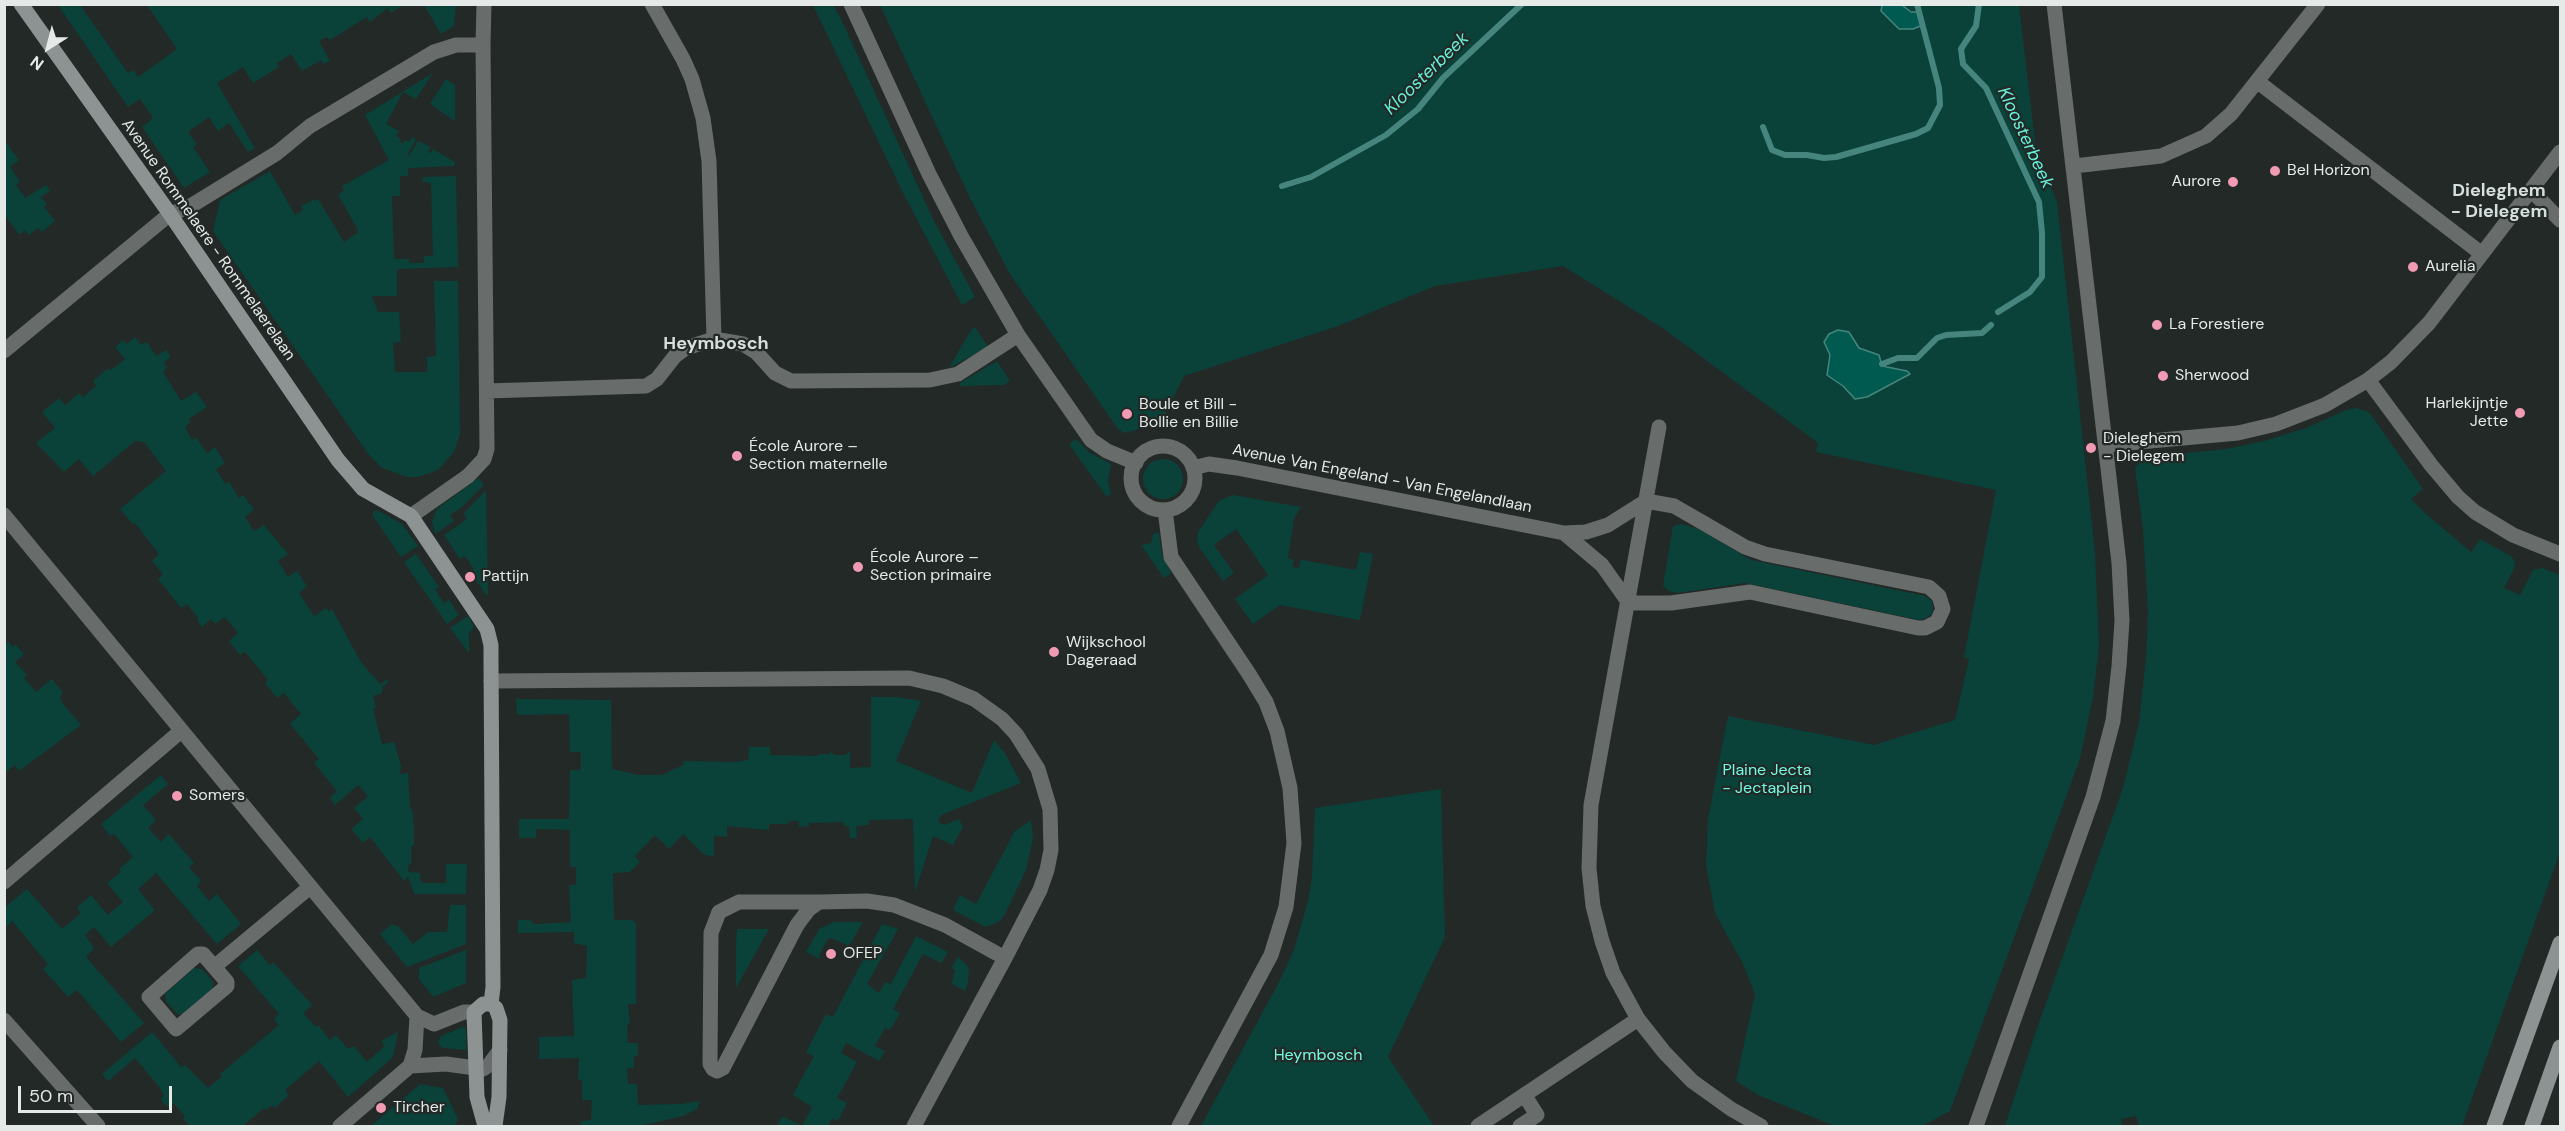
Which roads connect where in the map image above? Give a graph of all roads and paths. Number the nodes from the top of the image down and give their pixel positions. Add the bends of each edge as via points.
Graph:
1 (21, 4) edge
2 (484, 4) edge
3 (652, 4) edge
4 (851, 4) edge
5 (2054, 4) edge
6 (2318, 4) edge
7 (483, 45) junction
8 (2258, 82) junction
9 (2560, 152) edge
10 (2074, 166) junction
11 (2531, 190) junction
12 (170, 214) junction
13 (2560, 220) edge
14 (2482, 254) junction
15 (1018, 335) junction
16 (714, 339) junction
17 (4, 351) edge
18 (2368, 380) junction
19 (487, 391) junction
20 (1659, 427) dead end
21 (2106, 445) junction
22 (1136, 463) junction
23 (1193, 468) junction
24 (1646, 501) junction
25 (1166, 510) junction
26 (4, 515) edge
27 (411, 516) junction
28 (1564, 533) junction
29 (2560, 554) edge
30 (1629, 603) junction
31 (491, 681) junction
32 (181, 731) junction
33 (4, 882) edge
34 (310, 887) junction
35 (819, 902) junction
36 (2560, 943) edge
37 (1005, 958) junction
38 (214, 967) junction
39 (491, 1004) junction
40 (474, 1012) junction
41 (417, 1016) junction
42 (4, 1020) edge
43 (1638, 1020) junction
44 (2560, 1047) edge
45 (500, 1050) junction
46 (410, 1066) junction
47 (475, 1070) junction
48 (1525, 1096) junction
49 (98, 1126) edge
50 (340, 1126) edge
51 (485, 1126) edge
52 (495, 1126) edge
53 (914, 1126) edge
54 (1179, 1126) edge
55 (1478, 1126) edge
56 (1520, 1126) edge
57 (1761, 1126) edge
58 (1976, 1126) edge
59 (2494, 1126) edge
60 (2532, 1126) edge

1 - 12 street, Avenue Rommelaere - Rommelaerelaan
2 - 7 street
3 - 16 street via 683,59 703,117 709,161
4 - 15 street via 934,184
5 - 10 street
6 - 8 street
7 - 12 street via 456,45 434,52 310,126 267,159 189,207
7 - 19 street
8 - 10 street via 2231,114 2188,146 2145,160
8 - 14 street
9 - 11 street
10 - 21 street
11 - 13 street
11 - 14 street
12 - 17 street
12 - 27 street, Avenue Rommelaere - Rommelaerelaan via 338,460 359,486
14 - 18 street via 2411,342
15 - 16 street via 958,374 930,380 791,381 775,373 756,351 743,344
15 - 22 street via 1091,441
16 - 19 street via 686,348 646,386
18 - 21 street via 2325,405 2277,424 2238,433
18 - 29 street via 2458,497 2512,535
19 - 27 street via 484,459 468,476
20 - 24 street
21 - 58 street via 2122,621 2113,721 2081,836
22 - 23 street via 1147,451 1165,447 1182,453
22 - 25 street via 1131,474 1134,492 1147,506
23 - 25 street via 1195,478 1190,496
23 - 28 street, Avenue Van Engeland - Van Engelandlaan via 1209,464 1237,468
24 - 28 street, Avenue Van Engeland - Van Engelandlaan via 1608,525
24 - 30 street
24 - 30 street via 1684,510 1755,551 1929,587 1939,596 1943,609 1937,622 1918,628 1750,592 1671,603
25 - 54 street via 1171,557 1266,702 1290,788 1294,843 1287,907 1271,955
26 - 32 street
27 - 31 street via 487,629
28 - 30 street, Avenue Van Engeland - Van Engelandlaan via 1602,565
30 - 43 street via 1591,806 1589,868 1602,941 1613,973
31 - 37 street via 909,678 974,699 1002,719 1029,750 1050,808 1051,850 1047,870
31 - 39 street
32 - 33 street
32 - 34 street
34 - 38 street
34 - 41 street
35 - 35 street via 739,902 725,907 715,918 711,933 713,1069 723,1068 797,925
35 - 37 street via 894,905 945,925
36 - 59 street
37 - 53 street
38 - 38 street via 203,954 198,954 149,995 175,1029 228,986
39 - 40 street via 483,1004
39 - 45 street via 499,1014
40 - 41 street via 434,1024
40 - 47 street
41 - 46 street
42 - 49 street
43 - 48 street
43 - 57 street via 1692,1081
44 - 60 street
45 - 47 street via 489,1065
45 - 52 street
46 - 47 street via 446,1064
46 - 50 street
47 - 51 street
48 - 55 street
48 - 56 street via 1537,1114

